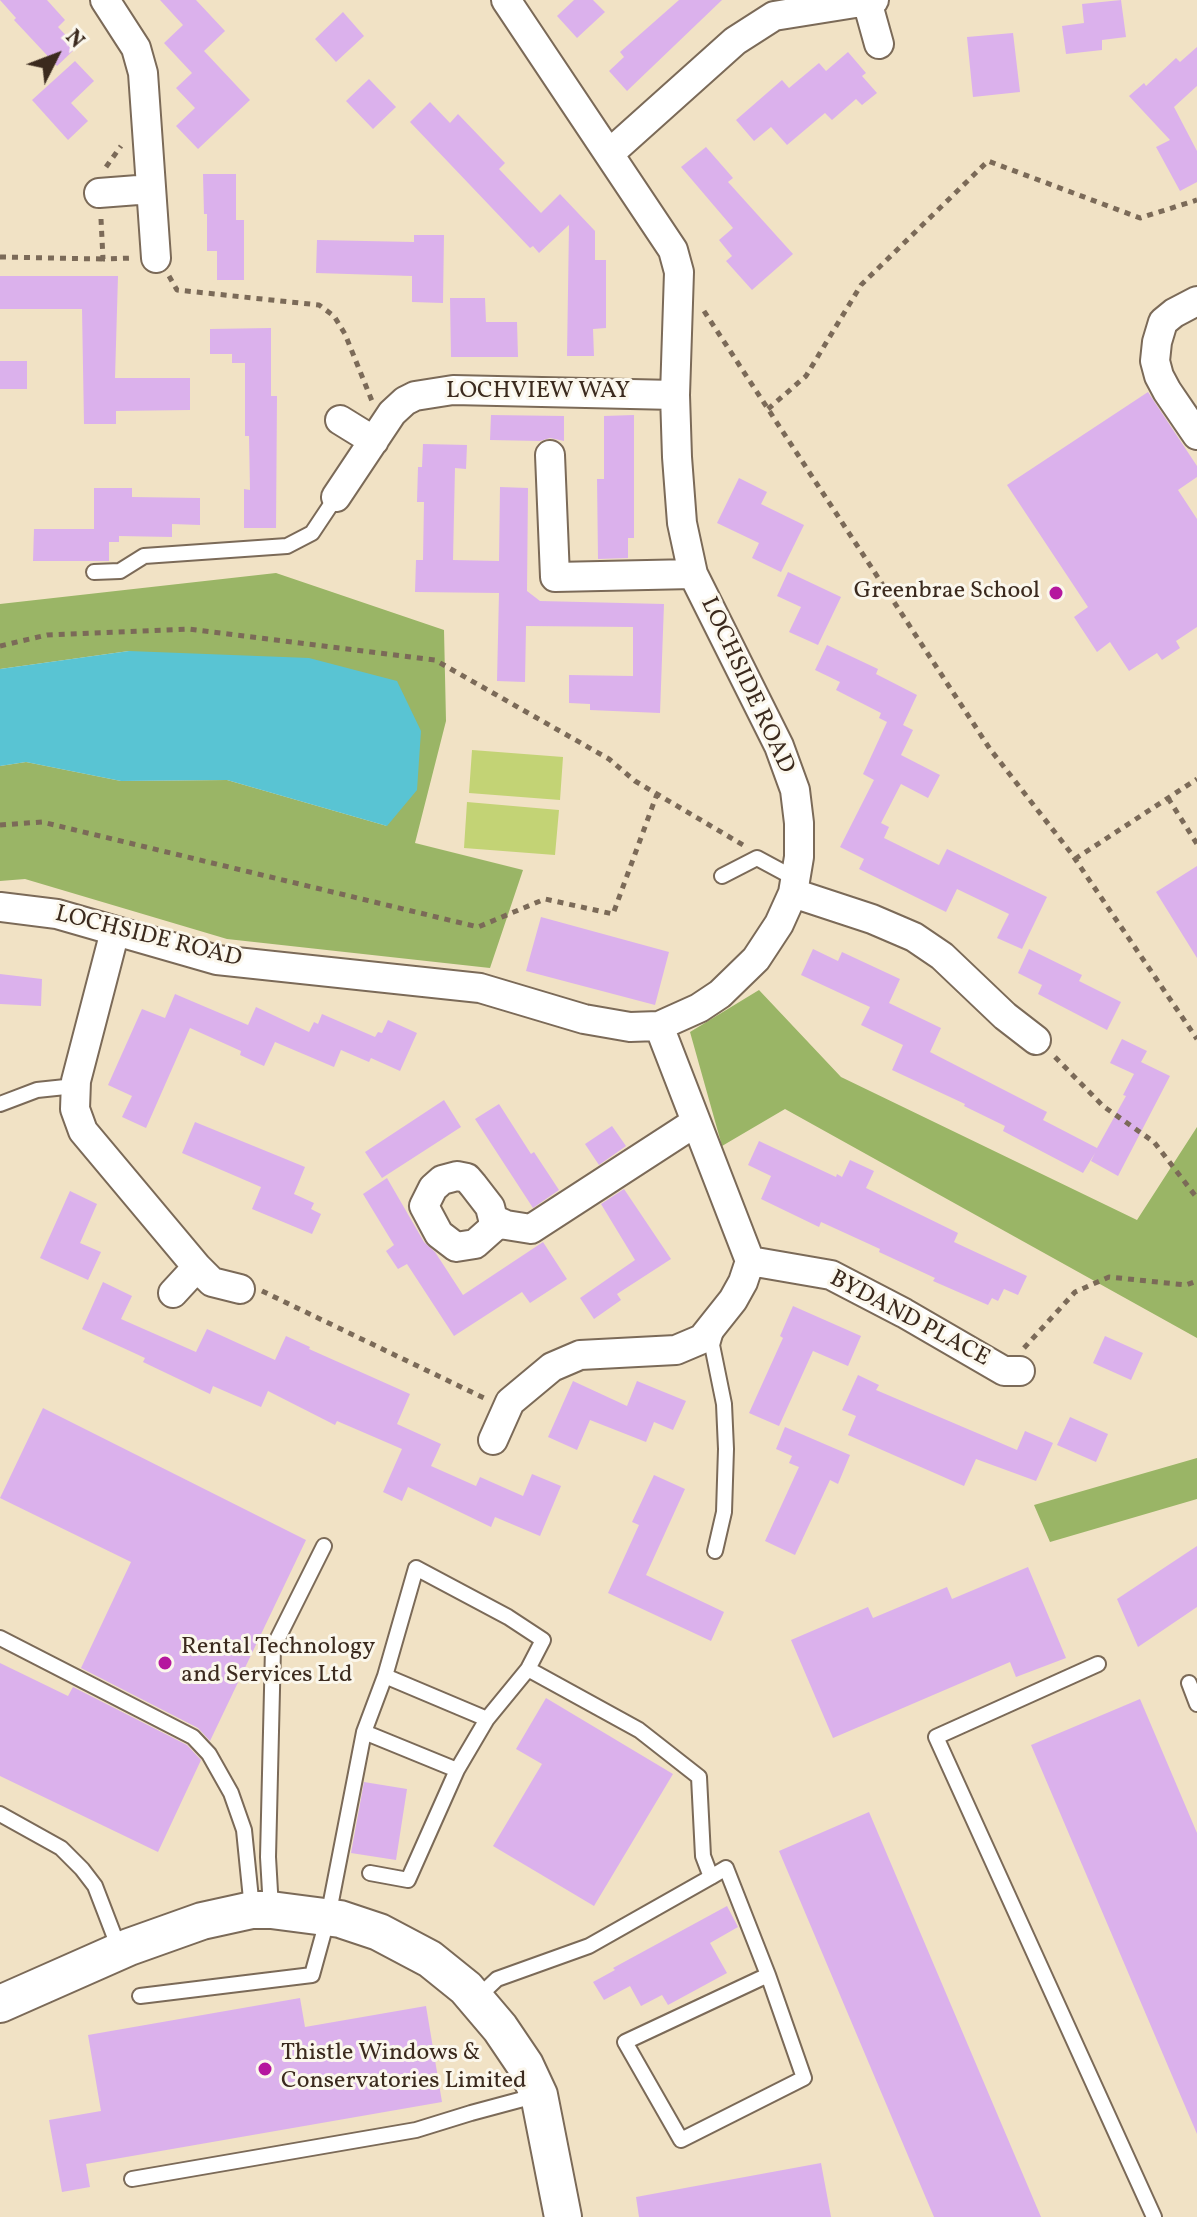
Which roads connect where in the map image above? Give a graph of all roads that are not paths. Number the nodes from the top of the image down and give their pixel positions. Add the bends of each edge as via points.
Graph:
1 (105, 0) edge
2 (506, 0) edge
3 (870, 1) edge
4 (770, 8) edge
5 (879, 44) dead end
6 (610, 153) junction
7 (151, 189) junction
8 (99, 193) dead end
9 (156, 258) road end
10 (1197, 301) edge
11 (675, 395) junction
12 (340, 420) dead end
13 (381, 430) junction
14 (1197, 435) edge
15 (550, 455) dead end
16 (336, 497) joint
17 (94, 572) dead end
18 (693, 574) junction
19 (722, 876) dead end
20 (794, 886) junction
21 (0, 907) edge
22 (115, 931) junction
23 (659, 1026) junction
24 (1036, 1040) road end
25 (75, 1086) junction
26 (0, 1104) edge
27 (696, 1122) junction
28 (493, 1219) dead end
29 (750, 1261) junction
30 (197, 1267) junction
31 (240, 1289) road end
32 (173, 1293) dead end
33 (719, 1319) junction
34 (1020, 1371) road end
35 (493, 1440) dead end
36 (324, 1546) dead end
37 (715, 1551) dead end
38 (0, 1638) edge
39 (1098, 1664) dead end
40 (528, 1669) junction
41 (385, 1676) junction
42 (1189, 1683) dead end
43 (1197, 1704) edge
44 (487, 1719) junction
45 (364, 1732) junction
46 (457, 1770) junction
47 (0, 1814) edge
48 (370, 1873) dead end
49 (711, 1877) junction
50 (261, 1910) junction
51 (328, 1917) junction
52 (120, 1951) junction
53 (768, 1975) junction
54 (140, 1996) dead end
55 (476, 1998) junction
56 (0, 2004) edge
57 (539, 2095) junction
58 (132, 2179) dead end
59 (559, 2215) edge
60 (1154, 2217) edge

1 - 7 street via 136,48 143,73
2 - 6 street, LOCHSIDE ROAD
3 - 4 street
3 - 5 street
4 - 6 street
6 - 11 street, LOCHSIDE ROAD via 673,250 679,272
7 - 8 street
7 - 9 street
10 - 14 street via 1163,322 1155,361
11 - 13 street, LOCHVIEW WAY via 453,390 405,401
11 - 18 street, LOCHSIDE ROAD via 682,523
12 - 13 street
13 - 16 street, LOCHVIEW WAY
15 - 18 street via 555,577
16 - 17 lane via 312,533 287,546 144,556 120,571
18 - 20 street, LOCHSIDE ROAD via 779,746 795,790 799,823
19 - 20 lane via 757,858
20 - 23 street, LOCHSIDE ROAD via 779,924 738,978 699,1008
20 - 24 street via 914,937
21 - 22 street, LOCHSIDE ROAD via 57,914
22 - 23 street, LOCHSIDE ROAD via 217,960 480,988 584,1019
22 - 25 street
23 - 27 street
25 - 26 lane via 37,1090
25 - 30 street via 75,1109 83,1131
27 - 28 street via 531,1229
27 - 29 street
29 - 33 street
29 - 34 street, BYDAND PLACE via 831,1275 1004,1371
30 - 31 street via 212,1282
30 - 32 street
33 - 35 street via 702,1339 676,1350 580,1355 552,1367 510,1402
33 - 37 lane via 712,1345 724,1404 726,1473
36 - 50 lane via 273,1648 268,1857
38 - 50 lane via 193,1737 231,1793
39 - 60 lane via 936,1737
40 - 41 lane via 543,1640 416,1568
40 - 44 lane
40 - 49 lane via 639,1730 699,1777 703,1856
41 - 44 lane
41 - 45 lane
42 - 43 lane
44 - 46 lane
45 - 46 lane
45 - 51 lane
46 - 48 lane via 408,1880
47 - 52 lane via 61,1848 82,1869 95,1886
49 - 53 lane via 726,1868
49 - 55 lane via 589,1946 497,1979
50 - 51 street
50 - 52 street via 202,1921
51 - 54 lane via 312,1975
51 - 55 street via 379,1932 430,1959
52 - 56 street
53 - 53 lane via 804,2078 681,2140 625,2042
55 - 57 street via 517,2052
57 - 58 lane via 416,2130
57 - 59 street

